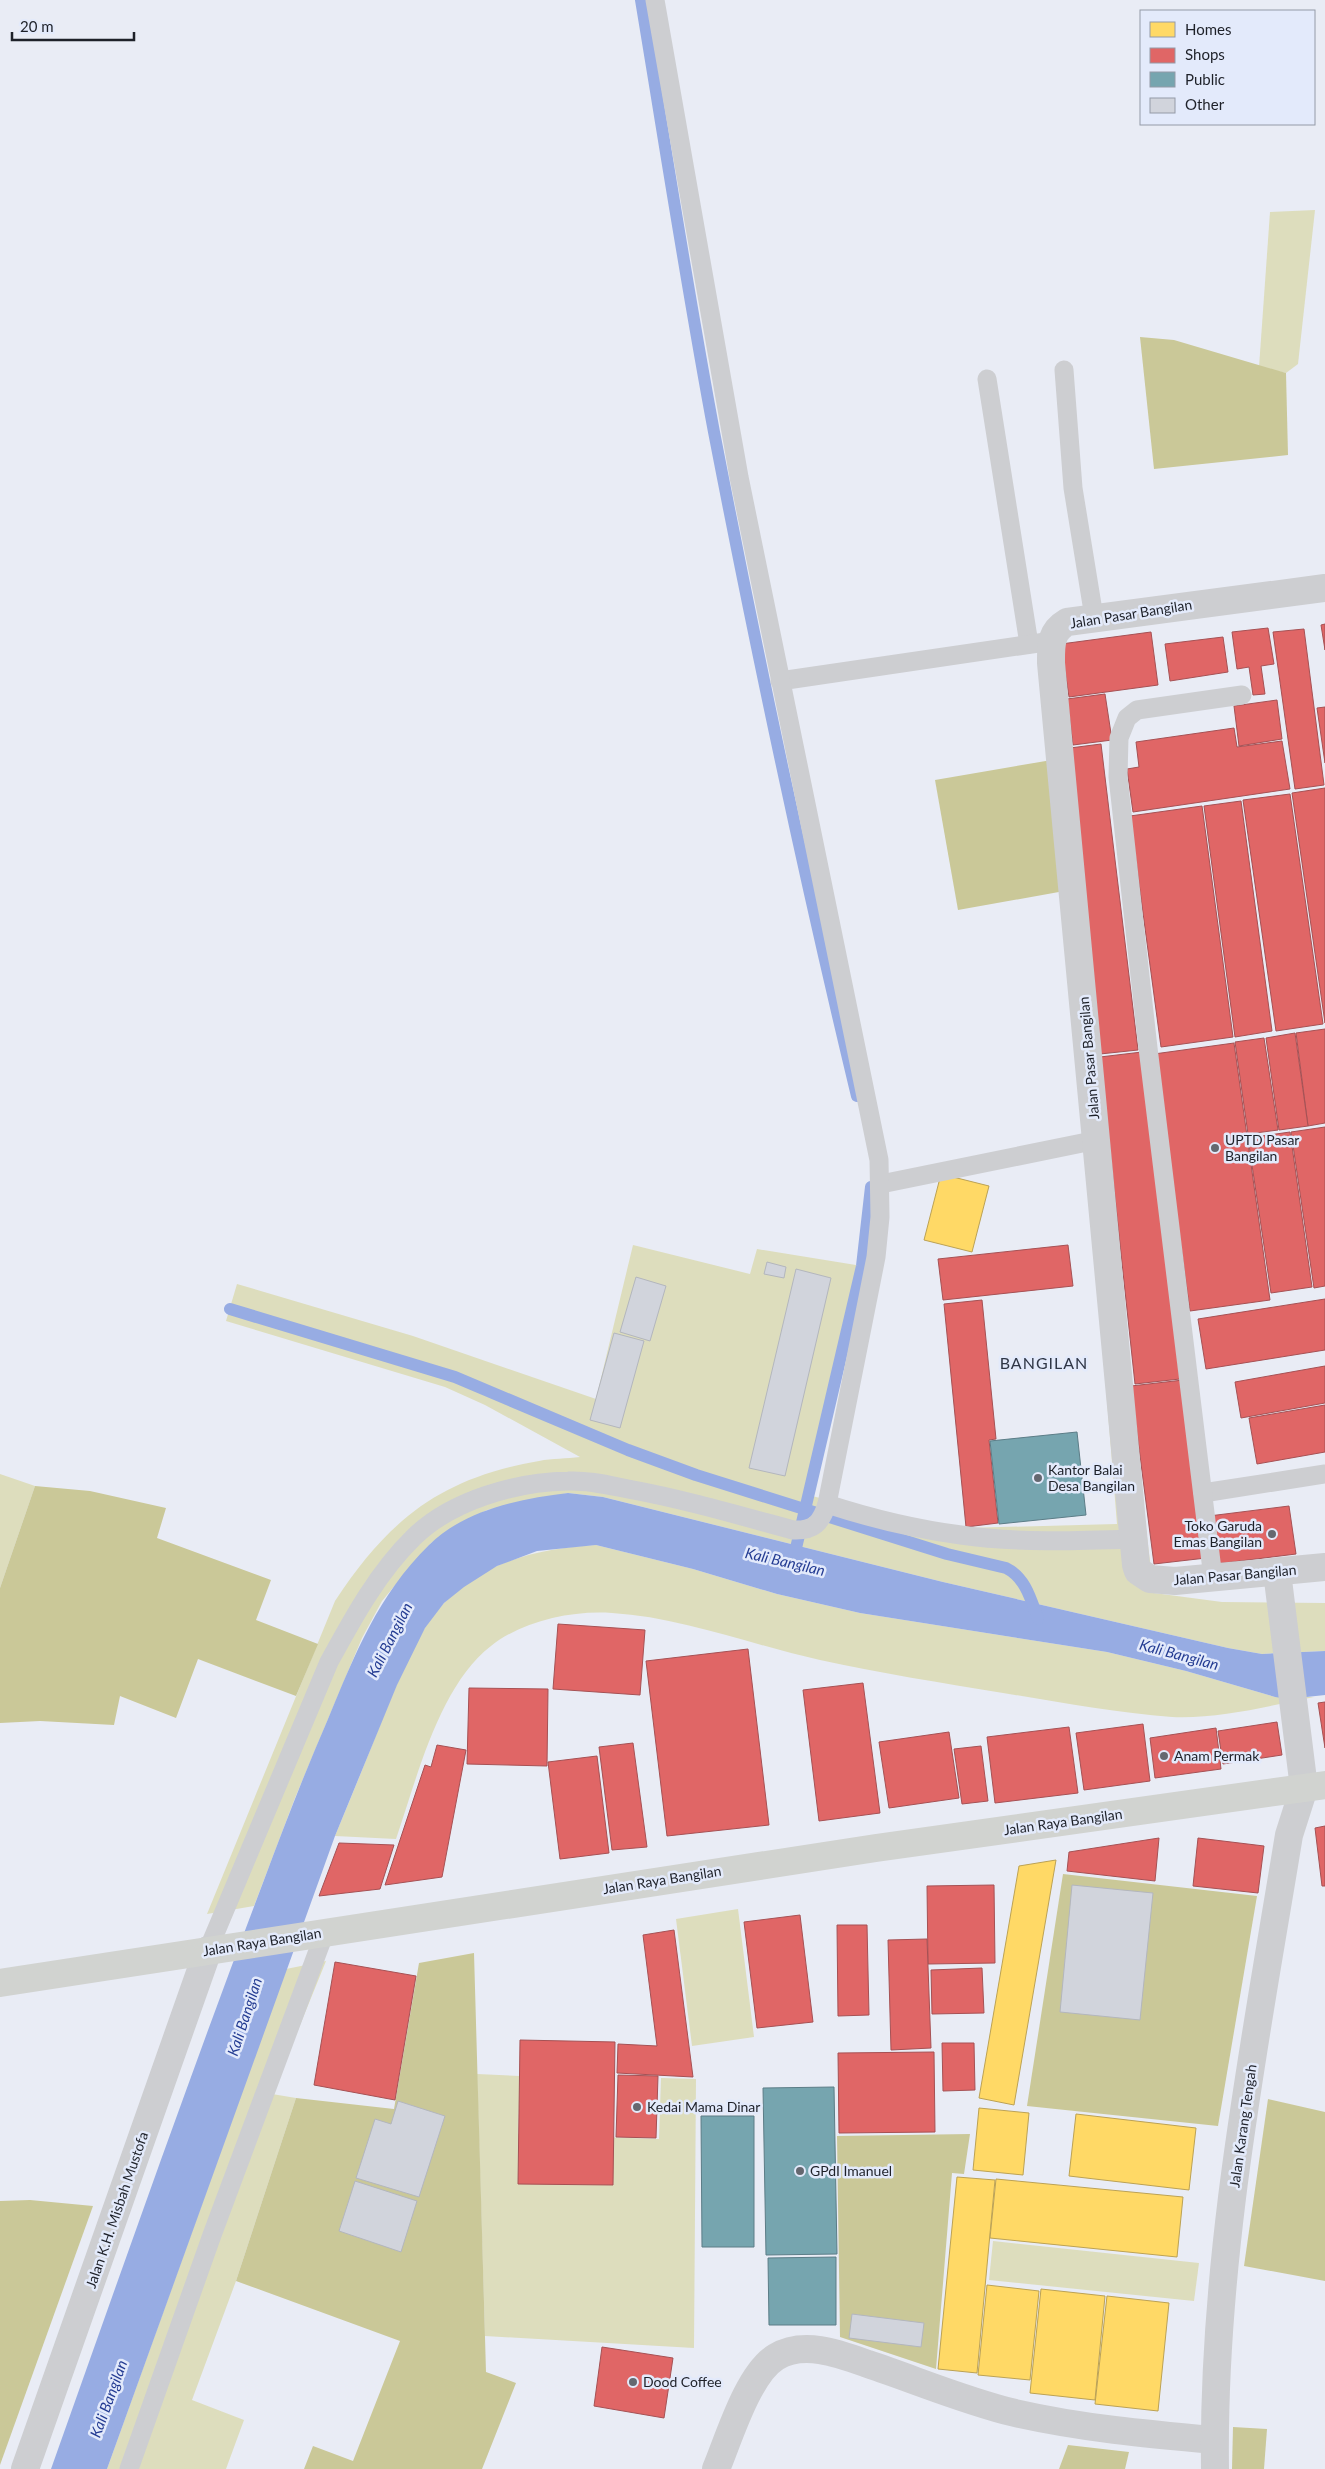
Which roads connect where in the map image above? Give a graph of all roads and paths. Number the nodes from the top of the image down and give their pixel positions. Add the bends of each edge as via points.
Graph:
1 (655, 0) edge
2 (1064, 370) dead end
3 (987, 379) dead end
4 (1325, 588) edge
5 (1094, 617) junction
6 (1040, 642) junction
7 (780, 681) junction
8 (1242, 695) dead end
9 (1097, 1140) junction
10 (881, 1184) junction
11 (1325, 1474) edge
12 (1202, 1493) junction
13 (827, 1504) junction
14 (1132, 1539) junction
15 (1325, 1567) edge
16 (1277, 1572) junction
17 (1213, 1578) junction
18 (1314, 1787) edge
19 (316, 1933) junction
20 (216, 1949) junction
21 (0, 1983) edge
22 (1214, 2440) junction
23 (25, 2469) edge
24 (129, 2469) edge
25 (716, 2469) edge
26 (1215, 2469) edge

1 - 7 lane via 737,468
2 - 5 lane via 1073,488
3 - 6 lane
4 - 5 street, Jalan Pasar Bangilan
5 - 6 street, Jalan Pasar Bangilan via 1067,622
6 - 7 lane
6 - 9 street, Jalan Pasar Bangilan via 1050,663
7 - 10 lane via 873,1125
8 - 12 lane via 1137,710 1123,724 1117,752 1128,883
9 - 10 lane
9 - 14 street, Jalan Pasar Bangilan
10 - 13 lane via 876,1257
11 - 12 lane
12 - 17 lane
13 - 14 lane via 962,1535 1046,1540
13 - 20 lane via 816,1526 793,1530 652,1493 567,1481 525,1486 484,1497 455,1508 415,1536 352,1618 329,1662
14 - 17 street, Jalan Pasar Bangilan via 1138,1571 1150,1579
15 - 16 street, Jalan Pasar Bangilan
16 - 17 street, Jalan Pasar Bangilan
16 - 18 street via 1295,1716
18 - 19 main road, Jalan Raya Bangilan via 876,1848
18 - 22 street, Jalan Karang Tengah via 1289,1835 1232,2203
19 - 20 main road, Jalan Raya Bangilan
19 - 24 lane
20 - 21 main road, Jalan Raya Bangilan
20 - 23 street, Jalan K.H. Misbah Mustofa
22 - 25 street via 1058,2422 981,2403 837,2353 798,2350 777,2356 762,2368
22 - 26 street, Jalan Karang Tengah

